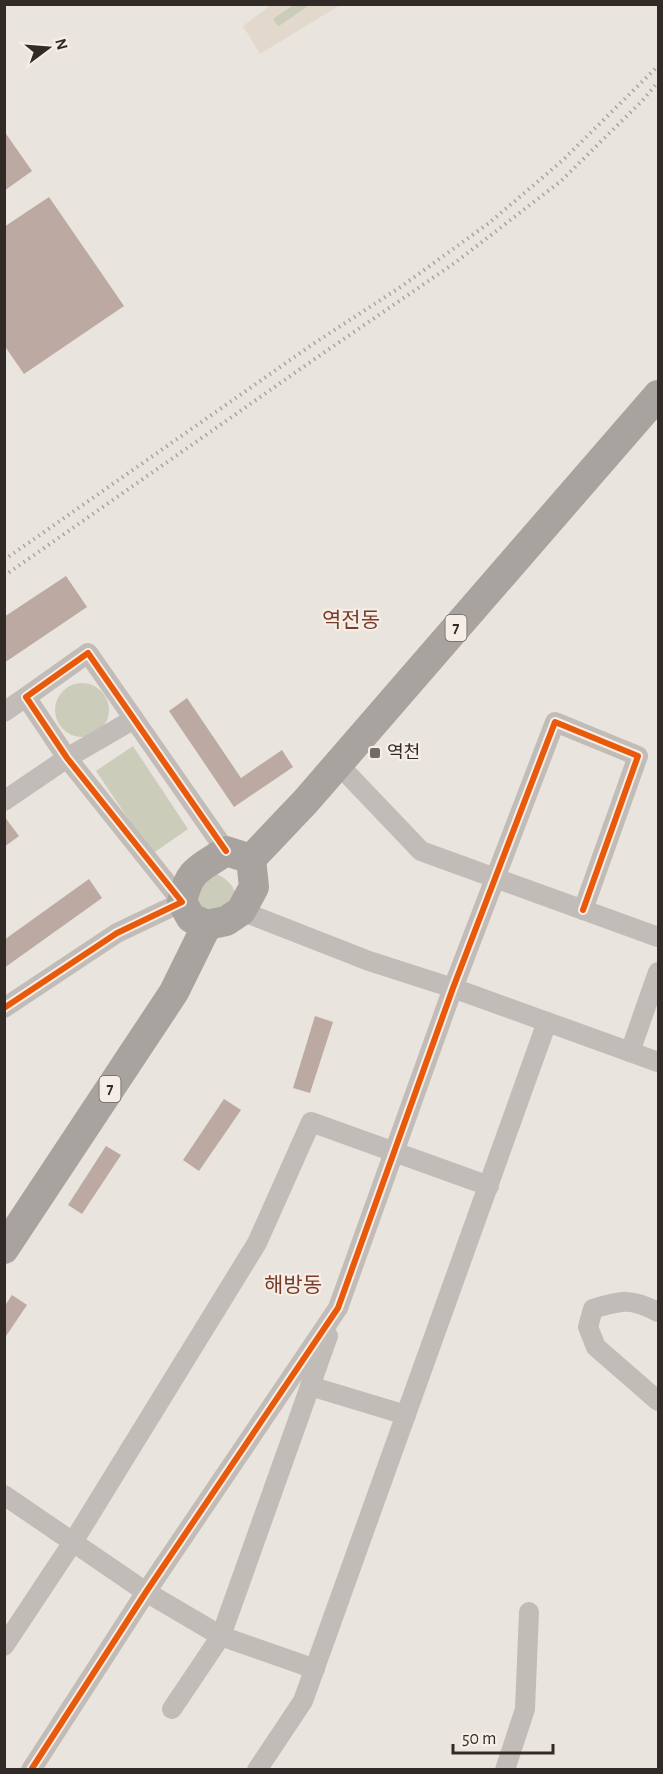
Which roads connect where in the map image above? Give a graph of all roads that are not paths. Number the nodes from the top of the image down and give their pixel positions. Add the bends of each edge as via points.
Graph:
1 (658, 395) edge
2 (26, 697) junction
3 (4, 712) edge
4 (134, 719) junction
5 (68, 758) junction
6 (338, 764) junction
7 (4, 801) edge
8 (238, 855) junction
9 (495, 878) junction
10 (182, 902) junction
11 (583, 910) junction
12 (242, 911) junction
13 (207, 925) junction
14 (658, 938) edge
15 (658, 972) edge
16 (453, 988) junction
17 (4, 1008) edge
18 (547, 1022) junction
19 (630, 1052) junction
20 (658, 1062) edge
21 (394, 1152) junction
22 (489, 1186) junction
23 (4, 1249) edge
24 (338, 1308) junction
25 (658, 1312) edge
26 (310, 1386) junction
27 (658, 1401) edge
28 (406, 1415) junction
29 (4, 1495) edge
30 (73, 1542) junction
31 (146, 1592) junction
32 (530, 1612) dead end
33 (221, 1636) junction
34 (4, 1646) edge
35 (315, 1669) junction
36 (172, 1709) dead end
37 (31, 1770) edge
38 (257, 1770) edge
39 (505, 1770) edge

1 - 6 highway, 7
2 - 3 street
2 - 4 street via 88,653
2 - 5 street
4 - 5 street
4 - 8 street
5 - 7 street
5 - 10 street
6 - 8 highway, 7 via 306,801
6 - 9 street via 421,851
8 - 10 highway, 7 via 193,872
8 - 12 highway via 254,887
9 - 11 street
9 - 11 street via 555,723 638,756
9 - 16 street
10 - 13 highway via 191,918
10 - 17 street via 117,933
11 - 14 street
12 - 13 highway via 226,921
12 - 16 street via 369,961
13 - 23 highway, 7 via 174,992
15 - 19 street
16 - 18 street
16 - 21 street
18 - 19 street
18 - 22 street
19 - 20 street
21 - 22 street
21 - 24 street
21 - 30 street via 311,1122 257,1243
22 - 28 street
24 - 26 street
24 - 31 street
25 - 27 street via 629,1300 612,1303 593,1309 588,1327 596,1347
26 - 28 street
26 - 33 street
28 - 35 street
29 - 30 street
30 - 31 street
30 - 34 street
31 - 33 street
31 - 37 street
32 - 39 street via 525,1709
33 - 35 street
33 - 36 street
35 - 38 street via 303,1701

